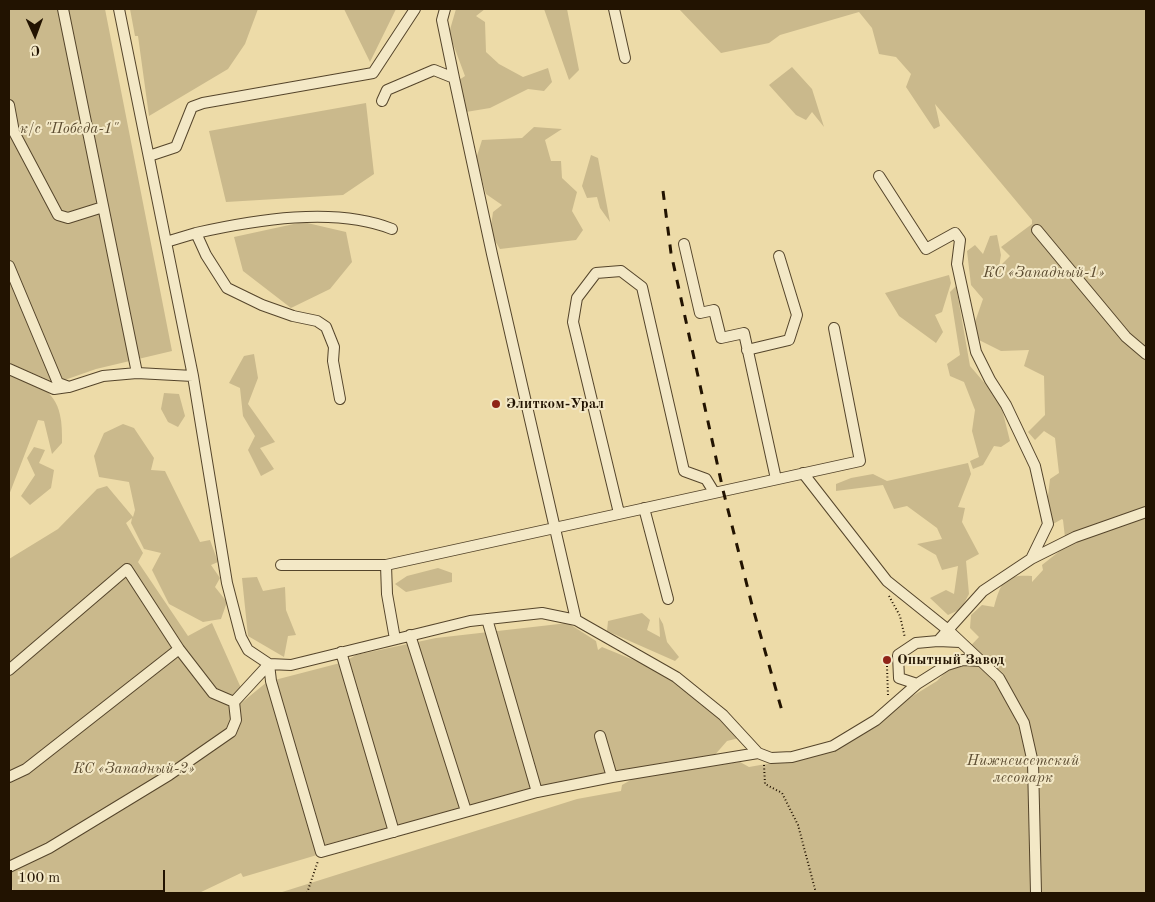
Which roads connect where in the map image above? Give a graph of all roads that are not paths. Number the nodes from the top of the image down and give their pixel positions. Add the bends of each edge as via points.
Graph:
1 (63, 9) edge
2 (119, 9) edge
3 (415, 9) edge
4 (445, 9) edge
5 (614, 9) edge
6 (625, 58) dead end
7 (454, 78) junction
8 (382, 101) dead end
9 (9, 105) edge
10 (149, 156) junction
11 (879, 176) dead end
12 (103, 207) junction
13 (392, 229) dead end
14 (1038, 230) dead end
15 (196, 233) junction
16 (166, 242) junction
17 (684, 244) dead end
18 (779, 256) dead end
19 (9, 266) edge
20 (834, 328) dead end
21 (748, 350) junction
22 (1146, 354) edge
23 (9, 369) edge
24 (137, 373) junction
25 (193, 376) junction
26 (69, 387) junction
27 (340, 399) dead end
28 (803, 473) junction
29 (776, 479) junction
30 (714, 492) junction
31 (644, 508) junction
32 (1146, 512) edge
33 (619, 513) junction
34 (554, 527) junction
35 (1031, 558) junction
36 (280, 565) dead end
37 (386, 565) junction
38 (668, 599) dead end
39 (487, 619) junction
40 (576, 620) junction
41 (948, 630) junction
42 (410, 635) junction
43 (395, 638) junction
44 (938, 641) junction
45 (960, 642) junction
46 (179, 649) junction
47 (341, 652) junction
48 (981, 661) junction
49 (269, 664) junction
50 (9, 670) edge
51 (917, 684) junction
52 (234, 702) junction
53 (600, 736) dead end
54 (761, 754) junction
55 (9, 777) edge
56 (612, 777) junction
57 (537, 792) junction
58 (466, 812) junction
59 (394, 832) junction
60 (10, 867) edge
61 (1036, 893) edge

1 - 12 street
2 - 10 street
3 - 10 street via 373,73 192,107 176,147
4 - 7 street via 442,20
5 - 6 street
7 - 8 street via 434,70 386,90
7 - 34 street
9 - 12 street via 14,132 58,216 68,218
10 - 16 street
11 - 35 street via 926,249 956,233 960,240 957,264 976,352 1035,466 1044,505 1048,524
12 - 24 street
13 - 15 street via 380,224 313,216 236,224
14 - 22 street via 1126,337
15 - 16 street
15 - 27 street via 227,288 262,306 317,321 326,327 334,347 333,361
16 - 25 street
17 - 21 street via 700,313 714,310 720,338 744,333
18 - 21 street via 797,315 789,340
19 - 26 street via 58,383
20 - 28 street via 860,461
21 - 29 street
23 - 26 street via 54,389
24 - 25 street
24 - 26 street via 102,376
25 - 49 street via 227,583 240,637 248,650
28 - 29 street
28 - 41 street via 887,581
29 - 30 street
30 - 31 street
30 - 33 street via 706,479 684,471 642,287 621,271 596,273 577,298 573,322
31 - 33 street
31 - 38 street
32 - 35 street via 1075,537
33 - 34 street
34 - 37 street
34 - 40 street
35 - 41 street via 983,591
36 - 37 street
37 - 43 street via 387,594
39 - 40 street via 542,613
39 - 42 street
39 - 57 street
40 - 54 street via 676,677 723,715
41 - 44 street
41 - 45 street
42 - 43 street
42 - 58 street
43 - 47 street
44 - 45 street
44 - 51 street via 916,643 898,655 899,678
45 - 48 street
46 - 50 street via 127,569
46 - 52 street via 213,693
46 - 55 street via 26,768
47 - 49 street via 291,665
47 - 59 street
48 - 51 street via 963,660 948,665
48 - 61 street via 999,678 1024,723 1033,763
49 - 52 street
49 - 59 street via 271,681 322,852
51 - 54 street via 876,720 833,746 792,757 771,758
52 - 60 street via 236,720 231,732 169,775 57,843
53 - 56 street
54 - 56 street
56 - 57 street
57 - 58 street
58 - 59 street

